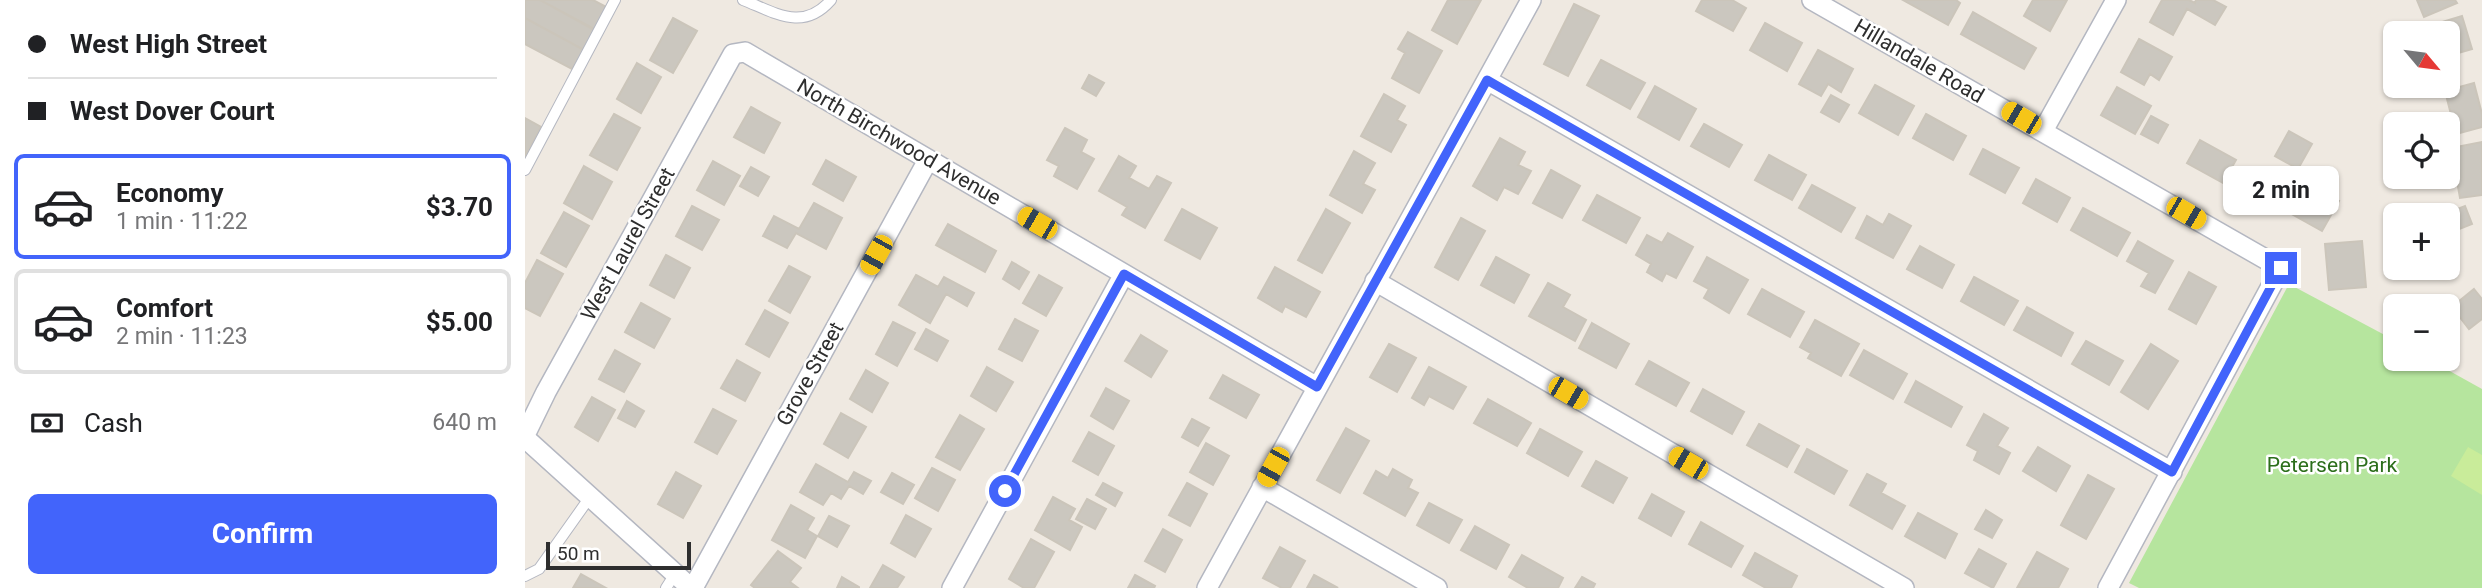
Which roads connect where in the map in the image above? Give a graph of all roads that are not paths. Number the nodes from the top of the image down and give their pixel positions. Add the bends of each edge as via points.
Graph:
1 (615, 0) edge
2 (743, 0) edge
3 (831, 0) edge
4 (1531, 0) edge
5 (1812, 0) edge
6 (2116, 0) edge
7 (1843, 8) edge
8 (733, 54) joint
9 (1487, 80) junction
10 (2043, 131) junction
11 (928, 160) junction
12 (525, 170) edge
13 (1124, 274) junction
14 (1375, 281) junction
15 (1317, 387) junction
16 (525, 437) edge
17 (2172, 472) junction
18 (1262, 487) junction
19 (590, 497) junction
20 (525, 576) edge
21 (671, 581) edge
22 (692, 588) edge
23 (952, 588) edge
24 (1206, 588) edge
25 (1437, 588) edge
26 (1904, 588) edge
27 (2108, 588) edge

1 - 12 lane
2 - 3 lane via 790,19 815,15
4 - 9 street
5 - 7 street, Hillandale Road
6 - 10 street
7 - 10 street, Hillandale Road
8 - 11 street, North Birchwood Avenue via 745,52
8 - 16 street, West Laurel Street
9 - 14 street
9 - 17 street
10 - 17 street, Hillandale Road via 2281,268
11 - 13 street, North Birchwood Avenue
11 - 22 street, Grove Street
13 - 15 street, North Birchwood Avenue
13 - 23 street
14 - 15 street
14 - 26 street
15 - 18 street
16 - 19 street
17 - 27 street
18 - 24 street
18 - 25 street
19 - 20 lane via 539,569
19 - 21 street
21 - 22 street

